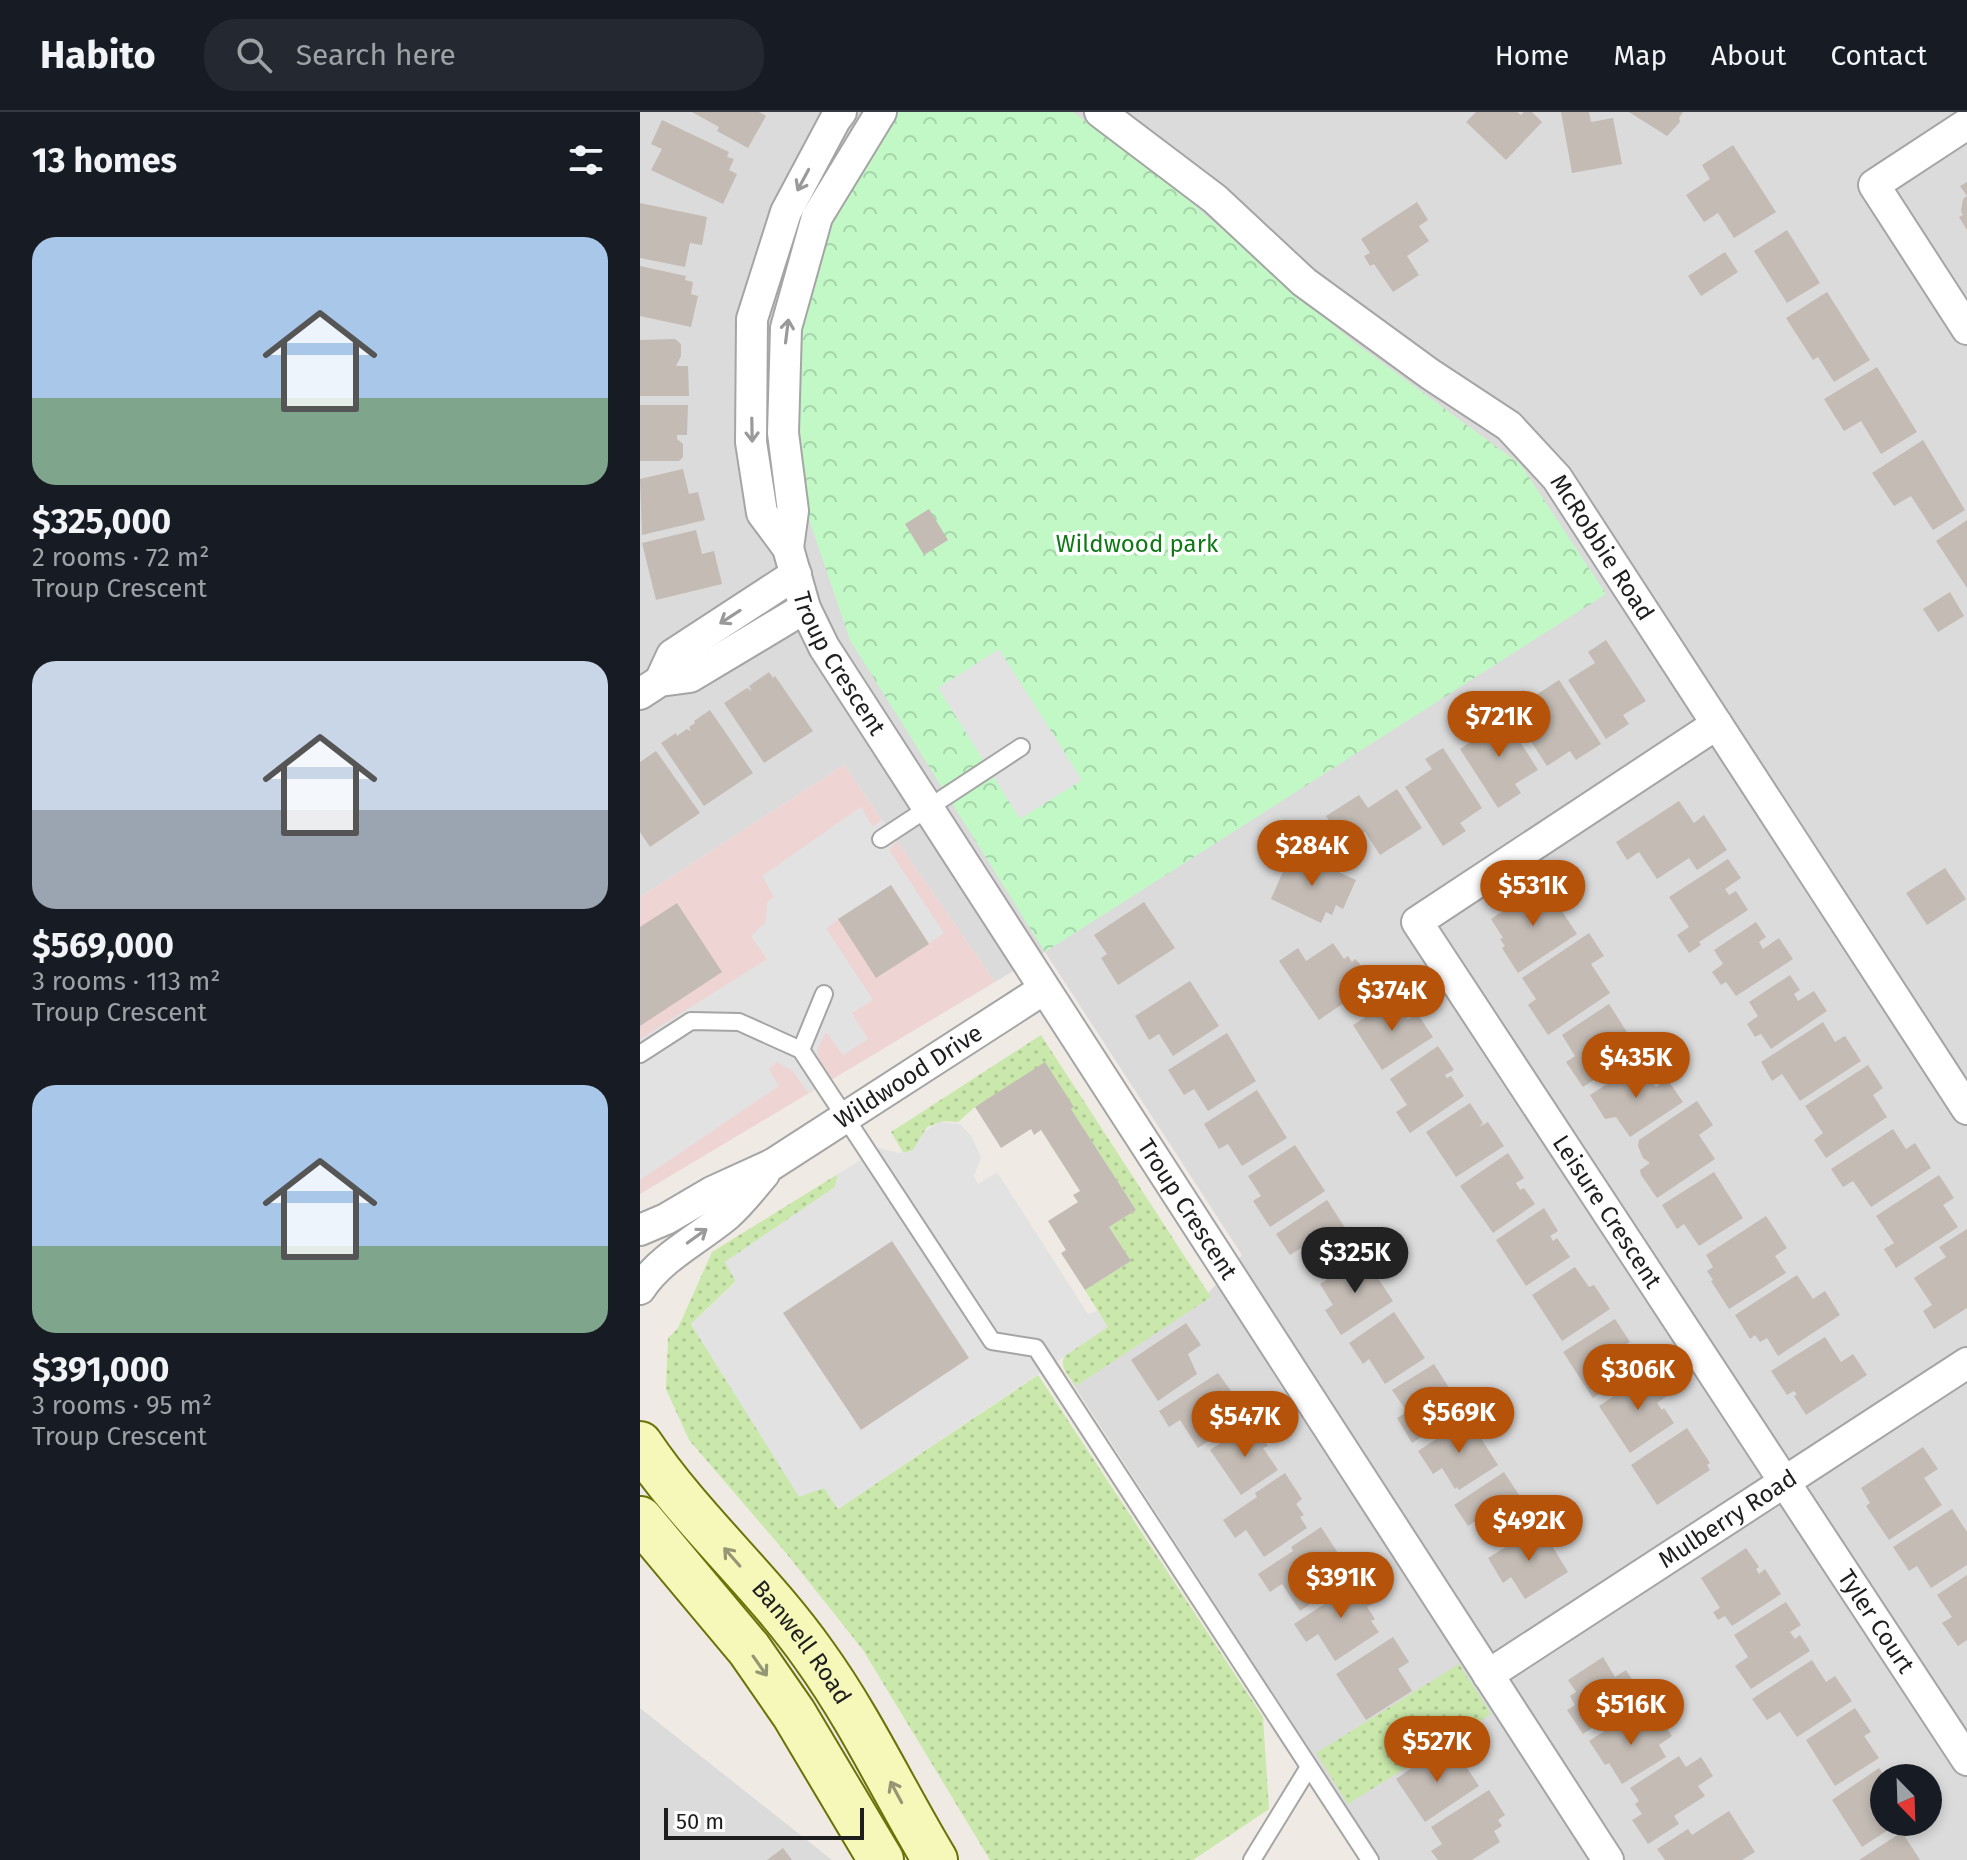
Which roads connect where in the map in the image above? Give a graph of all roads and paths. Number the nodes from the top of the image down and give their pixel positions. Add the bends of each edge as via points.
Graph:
1 (841, 112) edge
2 (881, 112) edge
3 (1100, 112) edge
4 (1967, 124) edge
5 (1967, 329) edge
6 (792, 561) junction
7 (805, 608) junction
8 (650, 688) edge
9 (1717, 724) junction
10 (1021, 747) dead end
11 (927, 808) junction
12 (881, 839) dead end
13 (1044, 989) junction
14 (824, 994) dead end
15 (801, 1050) junction
16 (640, 1054) edge
17 (1967, 1109) edge
18 (845, 1118) junction
19 (773, 1164) junction
20 (640, 1230) edge
21 (640, 1289) edge
22 (1967, 1363) edge
23 (640, 1444) edge
24 (1783, 1483) junction
25 (640, 1519) edge
26 (1488, 1675) junction
27 (1967, 1760) edge
28 (1309, 1767) junction
29 (881, 1860) edge
30 (935, 1860) edge
31 (1252, 1860) edge
32 (1370, 1860) edge
33 (1608, 1860) edge

1 -> 6 street, Troup Crescent via 786,212 752,319 751,442 762,513
6 -> 2 street, Troup Crescent via 793,511 783,433 786,328 817,217
3 - 9 street, McRobbie Road via 1215,199 1304,282 1509,426 1557,478
4 - 5 street via 1874,185
6 - 7 street, Troup Crescent
6 -> 8 street via 672,655
7 - 8 street via 690,677
7 - 11 street, Troup Crescent via 824,647
9 - 17 street, McRobbie Road
9 - 24 street, Leisure Crescent via 1417,922
10 - 11 lane
11 - 12 lane
11 - 13 street, Troup Crescent
13 - 18 street, Wildwood Drive
13 - 26 street, Troup Crescent
14 - 15 lane
15 - 16 lane via 739,1022 691,1021
15 - 18 lane
18 - 19 street, Wildwood Drive
18 - 28 lane via 992,1341 1036,1348
19 - 20 street, Wildwood Drive
21 -> 19 street, Wildwood Drive via 675,1253 728,1214
22 - 24 street, Mulberry Road
30 -> 23 main road, Banwell Road via 814,1654
24 - 26 street, Mulberry Road
24 - 27 street, Tyler Court
25 -> 29 main road, Banwell Road via 749,1649
26 - 33 street, Troup Crescent
28 - 31 lane
28 - 32 lane

